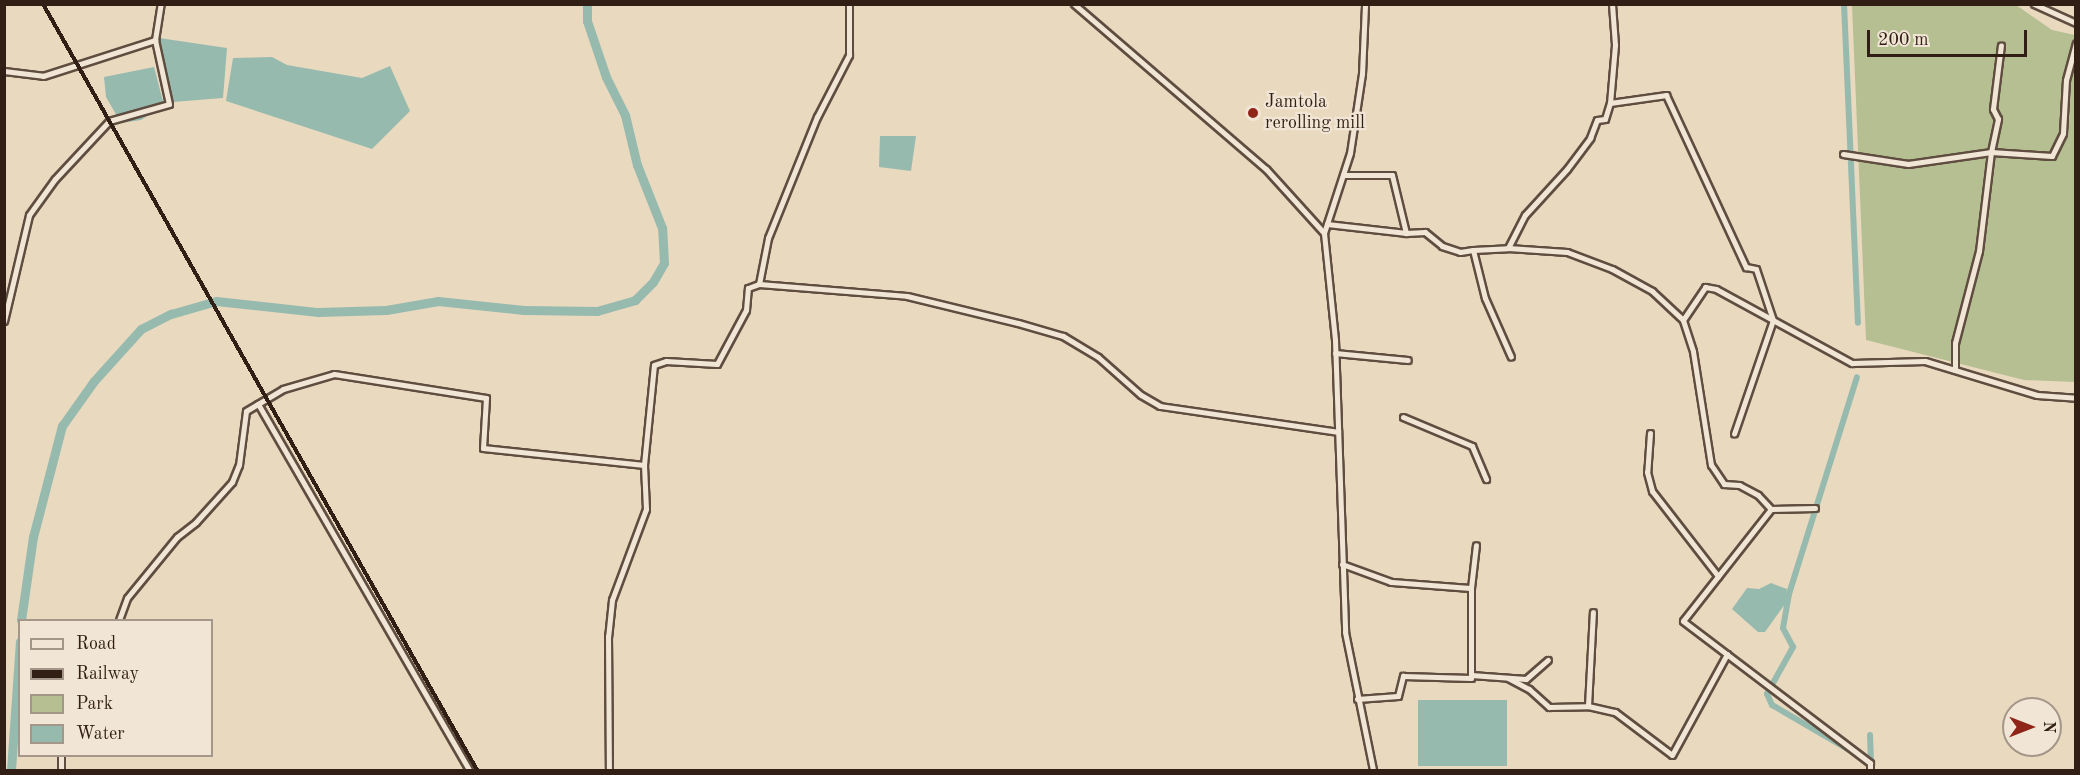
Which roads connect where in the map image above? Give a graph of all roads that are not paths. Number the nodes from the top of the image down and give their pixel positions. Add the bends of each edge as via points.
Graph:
1 (162, 4) edge
2 (849, 4) edge
3 (1074, 4) edge
4 (1365, 4) edge
5 (1612, 4) edge
6 (2034, 4) edge
7 (2076, 23) edge
8 (155, 40) junction
9 (2076, 43) edge
10 (2001, 45) dead end
11 (4, 71) edge
12 (1610, 103) junction
13 (1990, 152) junction
14 (1843, 154) dead end
15 (1343, 175) junction
16 (1327, 224) junction
17 (1324, 233) junction
18 (1406, 233) junction
19 (1508, 248) junction
20 (1473, 250) junction
21 (759, 284) junction
22 (1683, 320) junction
23 (1773, 320) junction
24 (4, 321) edge
25 (1335, 353) junction
26 (1511, 357) dead end
27 (1408, 360) dead end
28 (1955, 370) junction
29 (2076, 398) edge
30 (258, 404) junction
31 (1403, 417) dead end
32 (1338, 432) junction
33 (1650, 433) dead end
34 (1734, 434) dead end
35 (644, 465) junction
36 (1486, 479) dead end
37 (1815, 508) dead end
38 (1771, 509) junction
39 (1476, 545) dead end
40 (1342, 564) junction
41 (1718, 576) junction
42 (1471, 588) junction
43 (1593, 612) dead end
44 (120, 619) edge
45 (1727, 654) junction
46 (1548, 660) dead end
47 (1471, 675) junction
48 (1508, 678) junction
49 (1357, 699) junction
50 (1588, 706) junction
51 (469, 771) edge
52 (609, 771) edge
53 (1373, 771) edge
54 (1870, 771) edge

1 - 8 street
2 - 21 street via 849,55 817,117 768,238
3 - 17 street via 1266,169
4 - 15 street via 1362,74
5 - 12 street via 1615,45
6 - 7 street
8 - 11 street via 43,76
8 - 24 street via 169,104 109,121 55,179 29,215
9 - 13 street via 2066,80 2063,133 2052,156
10 - 13 street via 1993,109 1998,119
12 - 19 street via 1605,119 1597,120 1590,138 1567,169 1525,215
12 - 23 street via 1666,95 1746,267 1756,269
13 - 14 street via 1908,164
13 - 28 street via 1979,251 1955,343
15 - 16 street
15 - 18 street via 1392,175
16 - 17 street
16 - 18 street
17 - 25 street
18 - 20 street via 1425,232 1442,246 1460,252
19 - 20 street
19 - 22 street via 1567,252 1612,269 1652,291
20 - 26 street via 1485,298
21 - 32 street via 907,296 1018,323 1063,336 1098,357 1160,406
21 - 35 street via 748,288 746,310 717,363 666,361 654,365
22 - 23 street via 1705,287 1716,289
22 - 38 street via 1694,351 1711,465 1724,484 1745,488
23 - 28 street via 1852,363 1910,359
23 - 34 street
25 - 27 street
25 - 32 street
28 - 29 street via 2037,395
30 - 35 street via 283,389 334,374 374,378 486,398 483,448
30 - 44 street via 246,411 239,465 232,482 177,537 127,598
30 - 51 street
31 - 36 street via 1472,446
32 - 40 street
33 - 41 street via 1647,472 1652,491
35 - 52 street via 646,509 612,600
37 - 38 street
38 - 41 street
39 - 42 street
40 - 42 street via 1391,582
40 - 49 street via 1345,632
41 - 45 street via 1683,621
42 - 47 street
43 - 50 street
45 - 50 street via 1672,755 1615,712
45 - 54 street via 1870,763
46 - 48 street via 1526,680
47 - 48 street
47 - 49 street via 1403,676 1398,696
48 - 50 street via 1550,706
49 - 53 street

